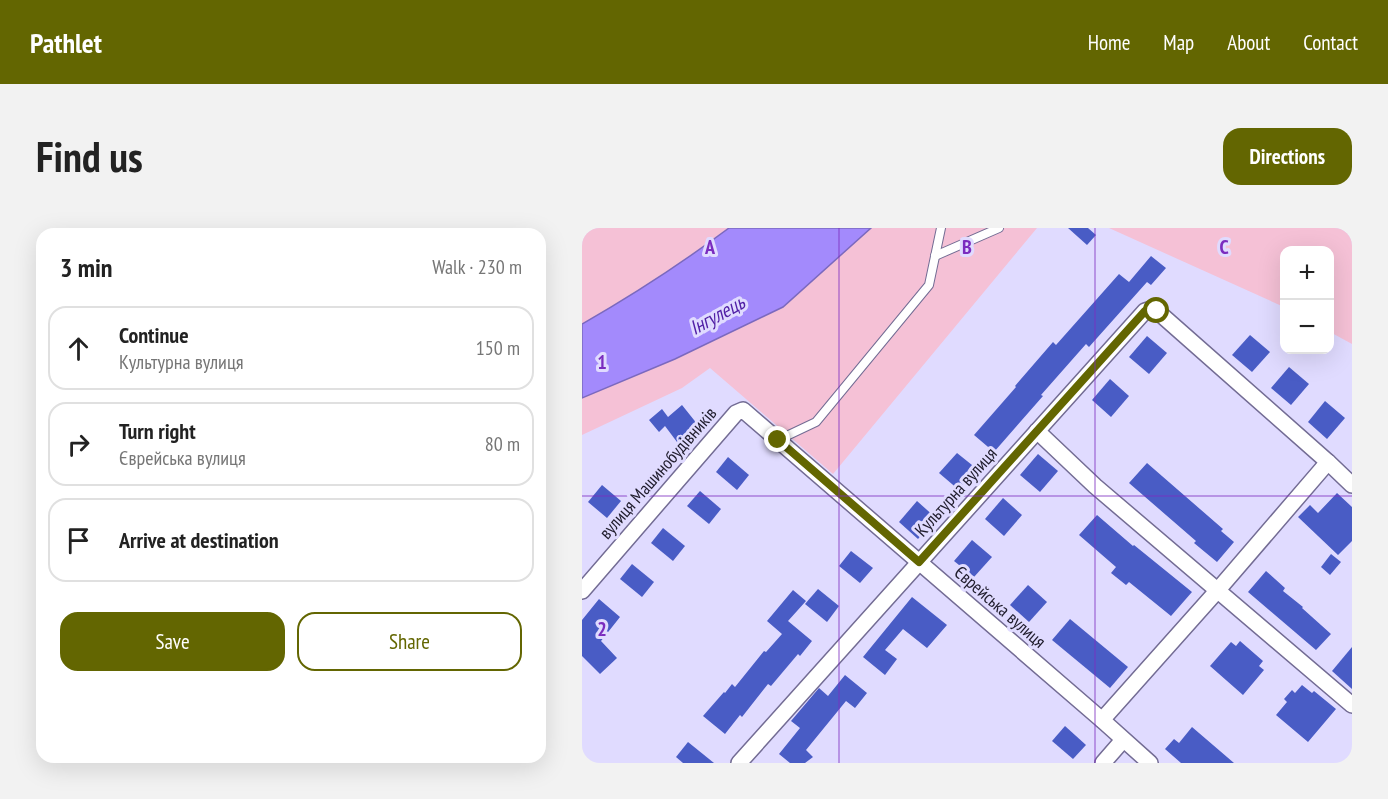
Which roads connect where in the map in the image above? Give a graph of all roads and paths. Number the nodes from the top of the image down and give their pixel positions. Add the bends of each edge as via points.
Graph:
1 (941, 228) edge
2 (999, 228) edge
3 (935, 256) junction
4 (743, 410) joint
5 (1037, 431) junction
6 (778, 440) junction
7 (1328, 462) junction
8 (1352, 486) edge
9 (919, 562) junction
10 (582, 591) edge
11 (1217, 591) junction
12 (1352, 705) edge
13 (1102, 720) junction
14 (1123, 740) junction
15 (739, 763) edge
16 (1103, 763) edge
17 (1150, 763) edge

1 - 3 lane
2 - 3 lane
3 - 6 lane via 929,285 816,422
4 - 6 street, Єврейська вулиця
4 - 10 street, вулиця Машинобудівників via 736,413
5 - 7 street, Культурна вулиця via 1150,309 1157,311
5 - 9 street, Культурна вулиця
5 - 11 street
6 - 9 street, Єврейська вулиця
7 - 8 street
7 - 11 street
9 - 13 street, Єврейська вулиця
9 - 15 street, Культурна вулиця
11 - 12 street
11 - 13 street
13 - 14 street, Єврейська вулиця
14 - 16 street
14 - 17 street, Єврейська вулиця

